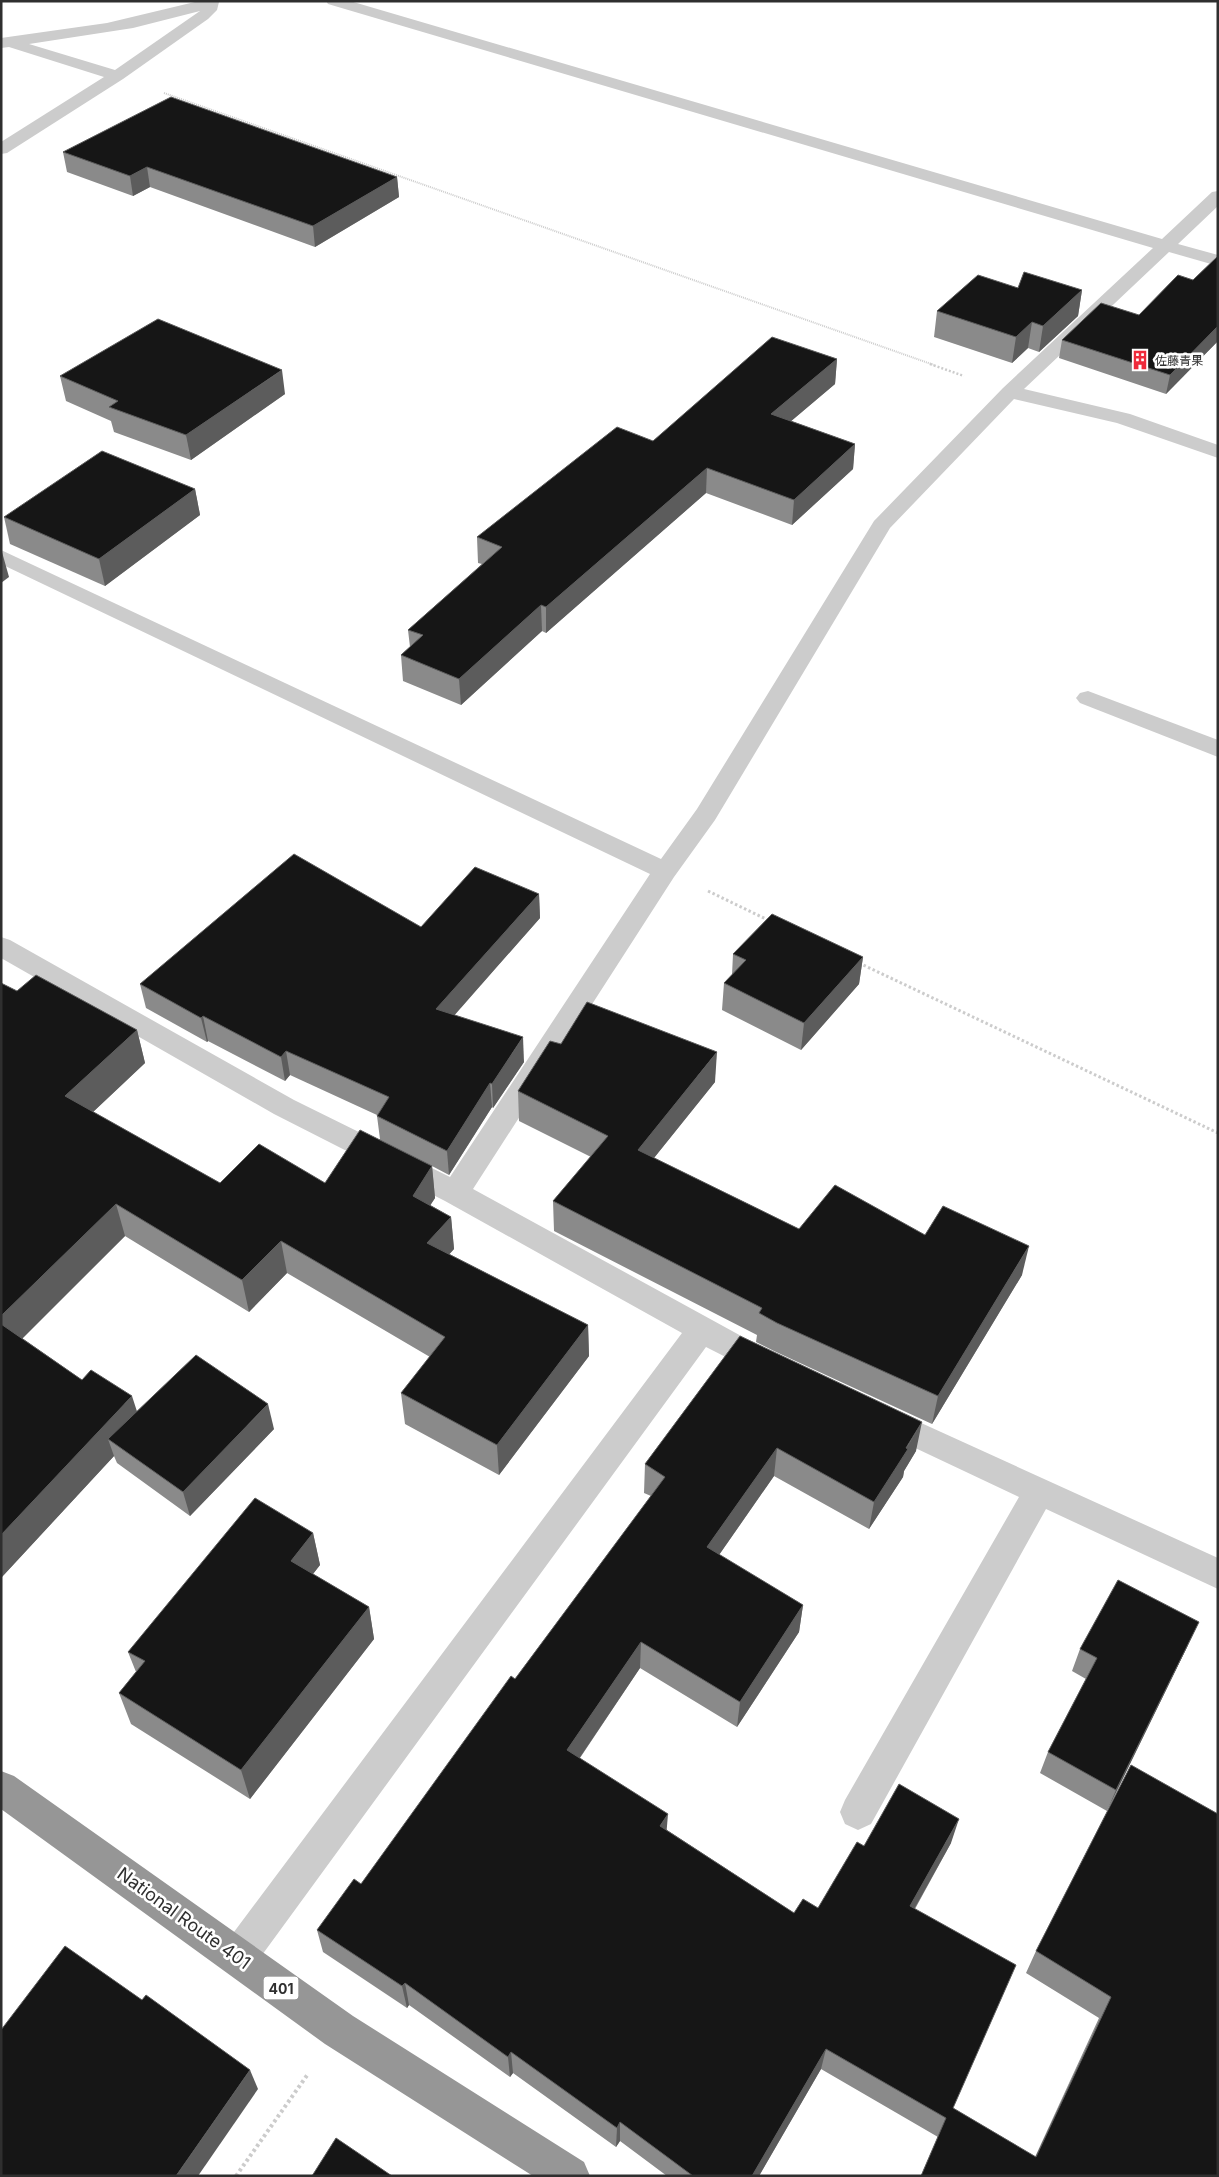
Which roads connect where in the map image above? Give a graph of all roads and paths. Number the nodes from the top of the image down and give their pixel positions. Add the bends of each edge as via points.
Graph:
1 (333, 1) edge
2 (212, 2) edge
3 (4, 43) edge
4 (117, 76) junction
5 (1, 149) edge
6 (1218, 196) edge
7 (1165, 246) junction
8 (1218, 261) edge
9 (1010, 392) junction
10 (1218, 452) edge
11 (1, 556) edge
12 (1088, 698) dead end
13 (1218, 749) edge
14 (665, 871) junction
15 (772, 922) edge
16 (1, 946) edge
17 (852, 960) edge
18 (1218, 1133) edge
19 (455, 1193) junction
20 (702, 1329) junction
21 (788, 1375) edge
22 (860, 1408) edge
23 (1039, 1491) junction
24 (1218, 1574) edge
25 (1, 1788) edge
26 (858, 1812) dead end
27 (238, 1957) junction
28 (339, 2030) junction
29 (236, 2176) edge
30 (570, 2176) edge

1 - 7 street
2 - 3 street via 135,22
2 - 4 street via 203,16
3 - 4 street
4 - 5 street
4 - 9 path
6 - 7 street
7 - 8 street
7 - 9 street
9 - 10 street via 1123,418
9 - 14 street via 881,525 706,814
11 - 14 street
12 - 13 street
14 - 15 path
14 - 19 street
16 - 19 street via 284,1107
17 - 18 path
19 - 20 street
20 - 21 street
20 - 27 street
22 - 23 street
23 - 24 street
23 - 26 street
25 - 27 highway, National Route 401 / 401
27 - 28 highway, National Route 401 / 401
28 - 29 path
28 - 30 highway, National Route 401 / 401

